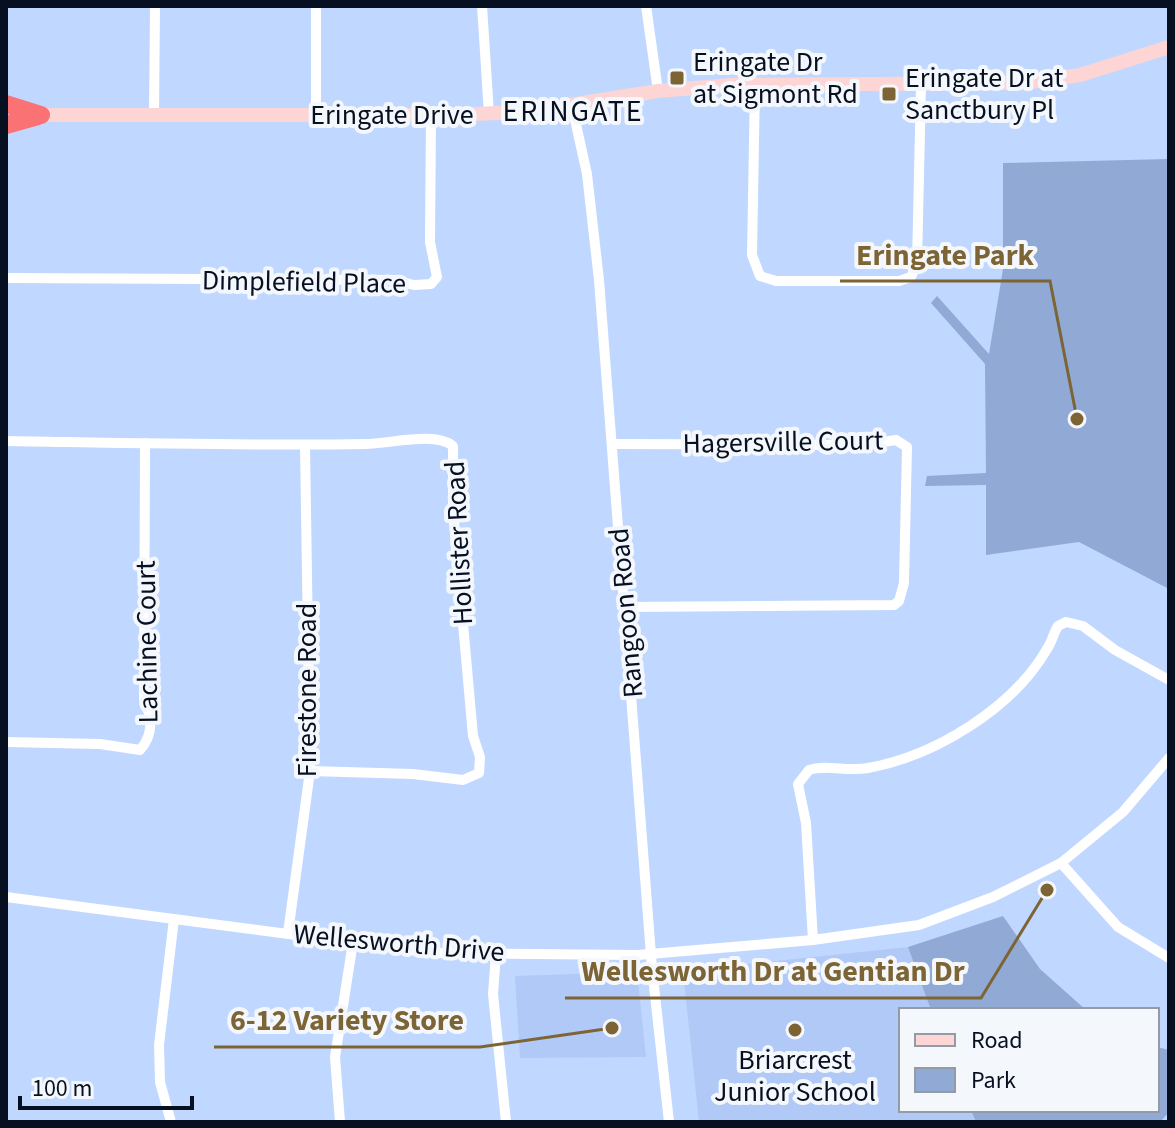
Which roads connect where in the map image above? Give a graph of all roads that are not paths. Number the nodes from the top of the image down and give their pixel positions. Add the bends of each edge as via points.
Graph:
1 (155, 6) edge
2 (316, 6) edge
3 (482, 6) edge
4 (646, 6) edge
5 (1169, 47) edge
6 (755, 84) junction
7 (921, 85) junction
8 (658, 91) junction
9 (6, 104) edge
10 (572, 106) junction
11 (489, 114) junction
12 (41, 115) junction
13 (154, 115) junction
14 (316, 115) junction
15 (431, 116) junction
16 (6, 125) edge
17 (6, 278) edge
18 (6, 441) edge
19 (145, 443) junction
20 (612, 444) junction
21 (305, 445) junction
22 (626, 607) junction
23 (1169, 680) edge
24 (6, 742) edge
25 (1169, 759) edge
26 (310, 771) junction
27 (1061, 863) junction
28 (6, 897) edge
29 (174, 919) junction
30 (288, 933) junction
31 (813, 940) junction
32 (353, 942) junction
33 (651, 953) junction
34 (496, 954) junction
35 (1169, 958) edge
36 (171, 1122) edge
37 (340, 1122) edge
38 (506, 1122) edge
39 (669, 1122) edge

1 - 13 street
2 - 14 street
3 - 11 street
4 - 8 street
5 - 7 street, Eringate Drive via 1063,78
6 - 7 street, Eringate Drive
6 - 7 street via 752,255 760,276 776,281 911,277 917,264
6 - 8 street, Eringate Drive
8 - 10 street, Eringate Drive
9 - 12 highway
10 - 11 street, Eringate Drive
10 - 20 street, Rangoon Road via 595,235
11 - 15 street, Eringate Drive
12 - 13 street, Eringate Drive
12 - 16 highway
13 - 14 street, Eringate Drive
14 - 15 street, Eringate Drive
15 - 17 street, Dimplefield Place via 430,242 437,277 431,284
18 - 19 street, Hollister Road
19 - 21 street, Hollister Road
19 - 24 street, Lachine Court via 148,741 130,751 100,744
20 - 22 street, Rangoon Road
20 - 22 street, Hagersville Court via 862,445 896,440 907,447 904,583 894,605
21 - 26 street, Firestone Road
21 - 26 street, Hollister Road via 399,444 432,437 453,446 453,511 473,736 481,764 475,777 463,780
22 - 33 street, Rangoon Road
23 - 31 street via 1083,626 1066,622 1020,683 958,732 918,753 871,768 809,770 798,784 806,823
25 - 27 street, Wellesworth Drive via 1123,812
26 - 30 street, Firestone Road
27 - 31 street, Wellesworth Drive via 919,925
27 - 35 street via 1129,937
28 - 29 street, Wellesworth Drive
29 - 30 street, Wellesworth Drive
29 - 36 street via 159,1037 160,1082
30 - 32 street, Wellesworth Drive
31 - 33 street, Wellesworth Drive
32 - 34 street, Wellesworth Drive via 433,953
32 - 37 street via 335,1057
33 - 34 street, Wellesworth Drive
33 - 39 street, Rangoon Road
34 - 38 street via 493,994

